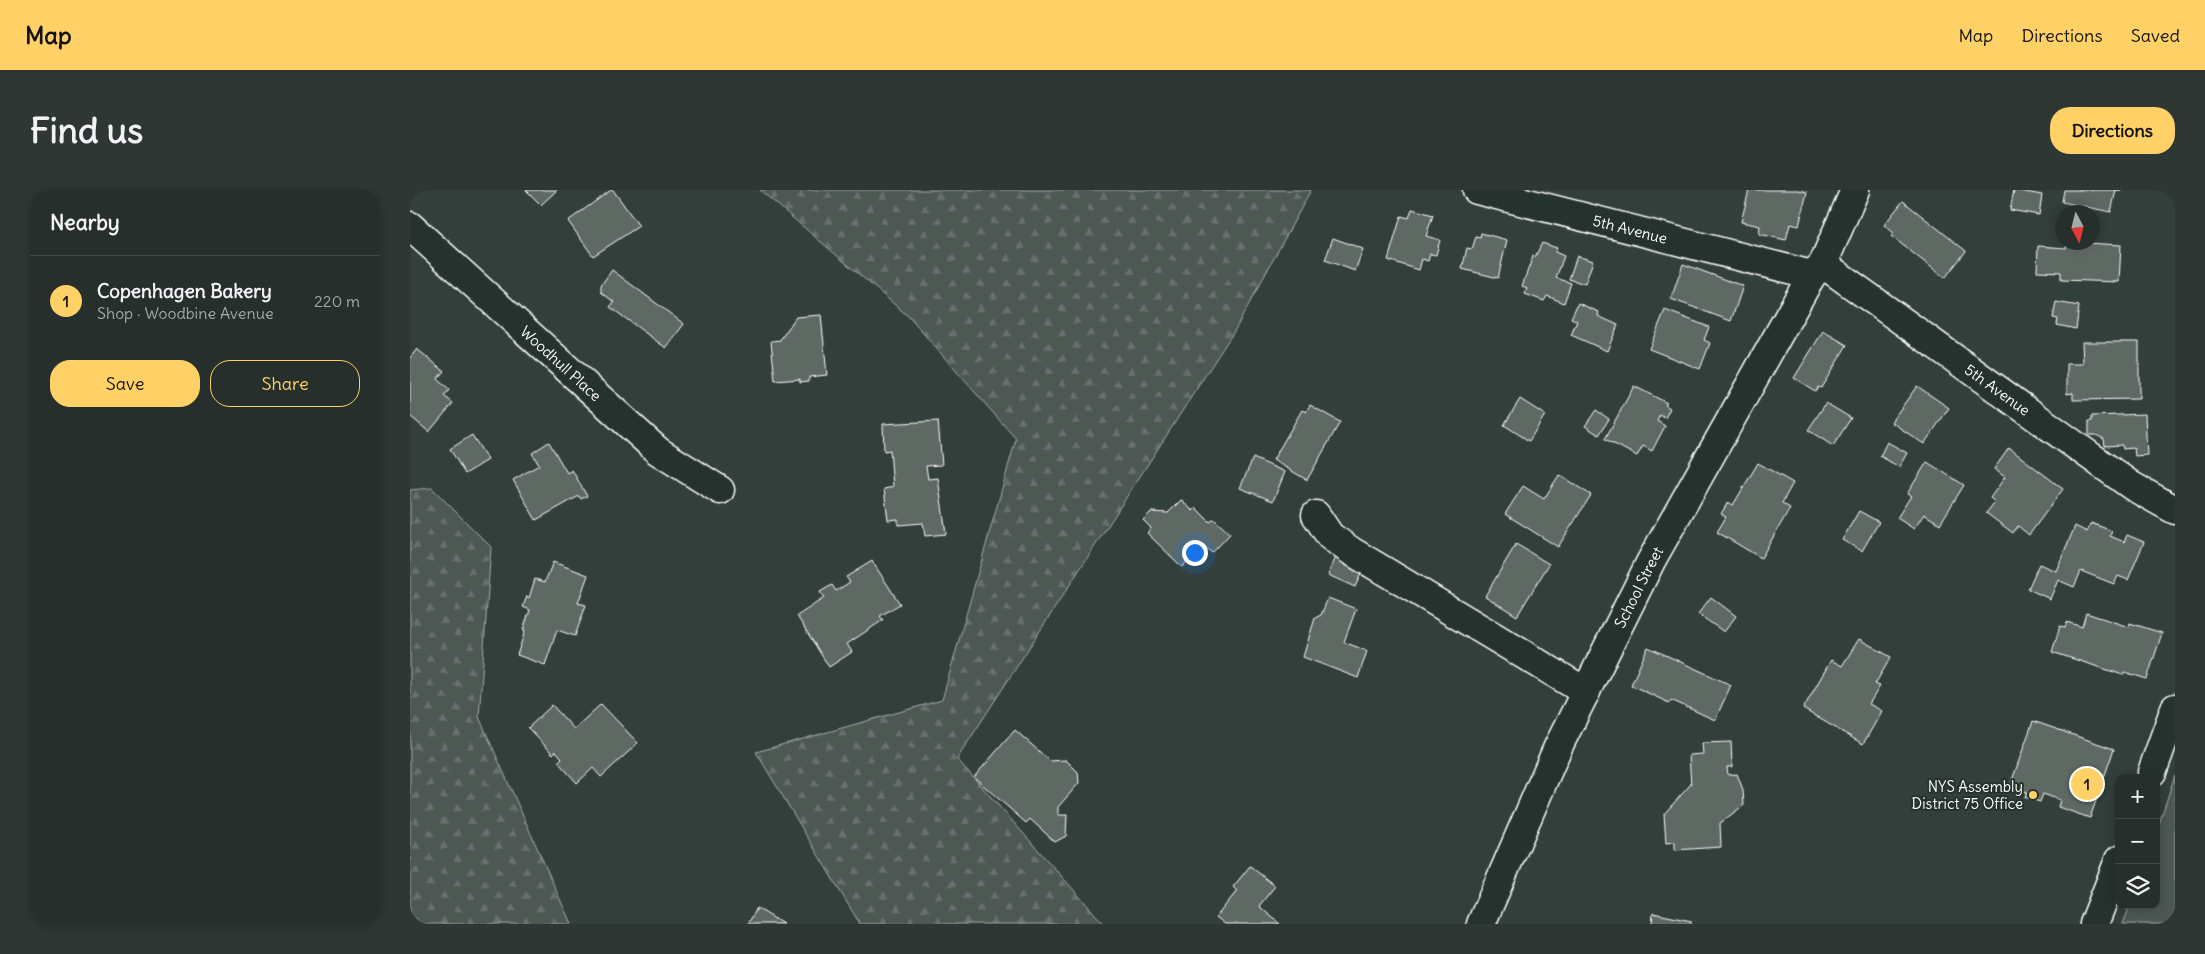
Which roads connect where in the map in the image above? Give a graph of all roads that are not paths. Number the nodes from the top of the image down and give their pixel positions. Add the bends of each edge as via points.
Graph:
1 (1477, 190) edge
2 (1856, 190) edge
3 (410, 226) edge
4 (1818, 269) junction
5 (720, 490) dead end
6 (2175, 510) edge
7 (1316, 515) dead end
8 (1586, 692) junction
9 (2175, 708) edge
10 (2151, 774) edge
11 (2117, 864) edge
12 (1481, 924) edge
13 (2094, 924) edge

1 - 4 street, 5th Avenue
2 - 4 street, School Street
3 - 5 street, Woodhull Place via 658,451
4 - 6 street, 5th Avenue via 2132,486
4 - 8 street, School Street via 1659,546
7 - 8 street via 1330,536 1351,551
8 - 12 street, School Street
9 - 10 street
11 - 13 street

